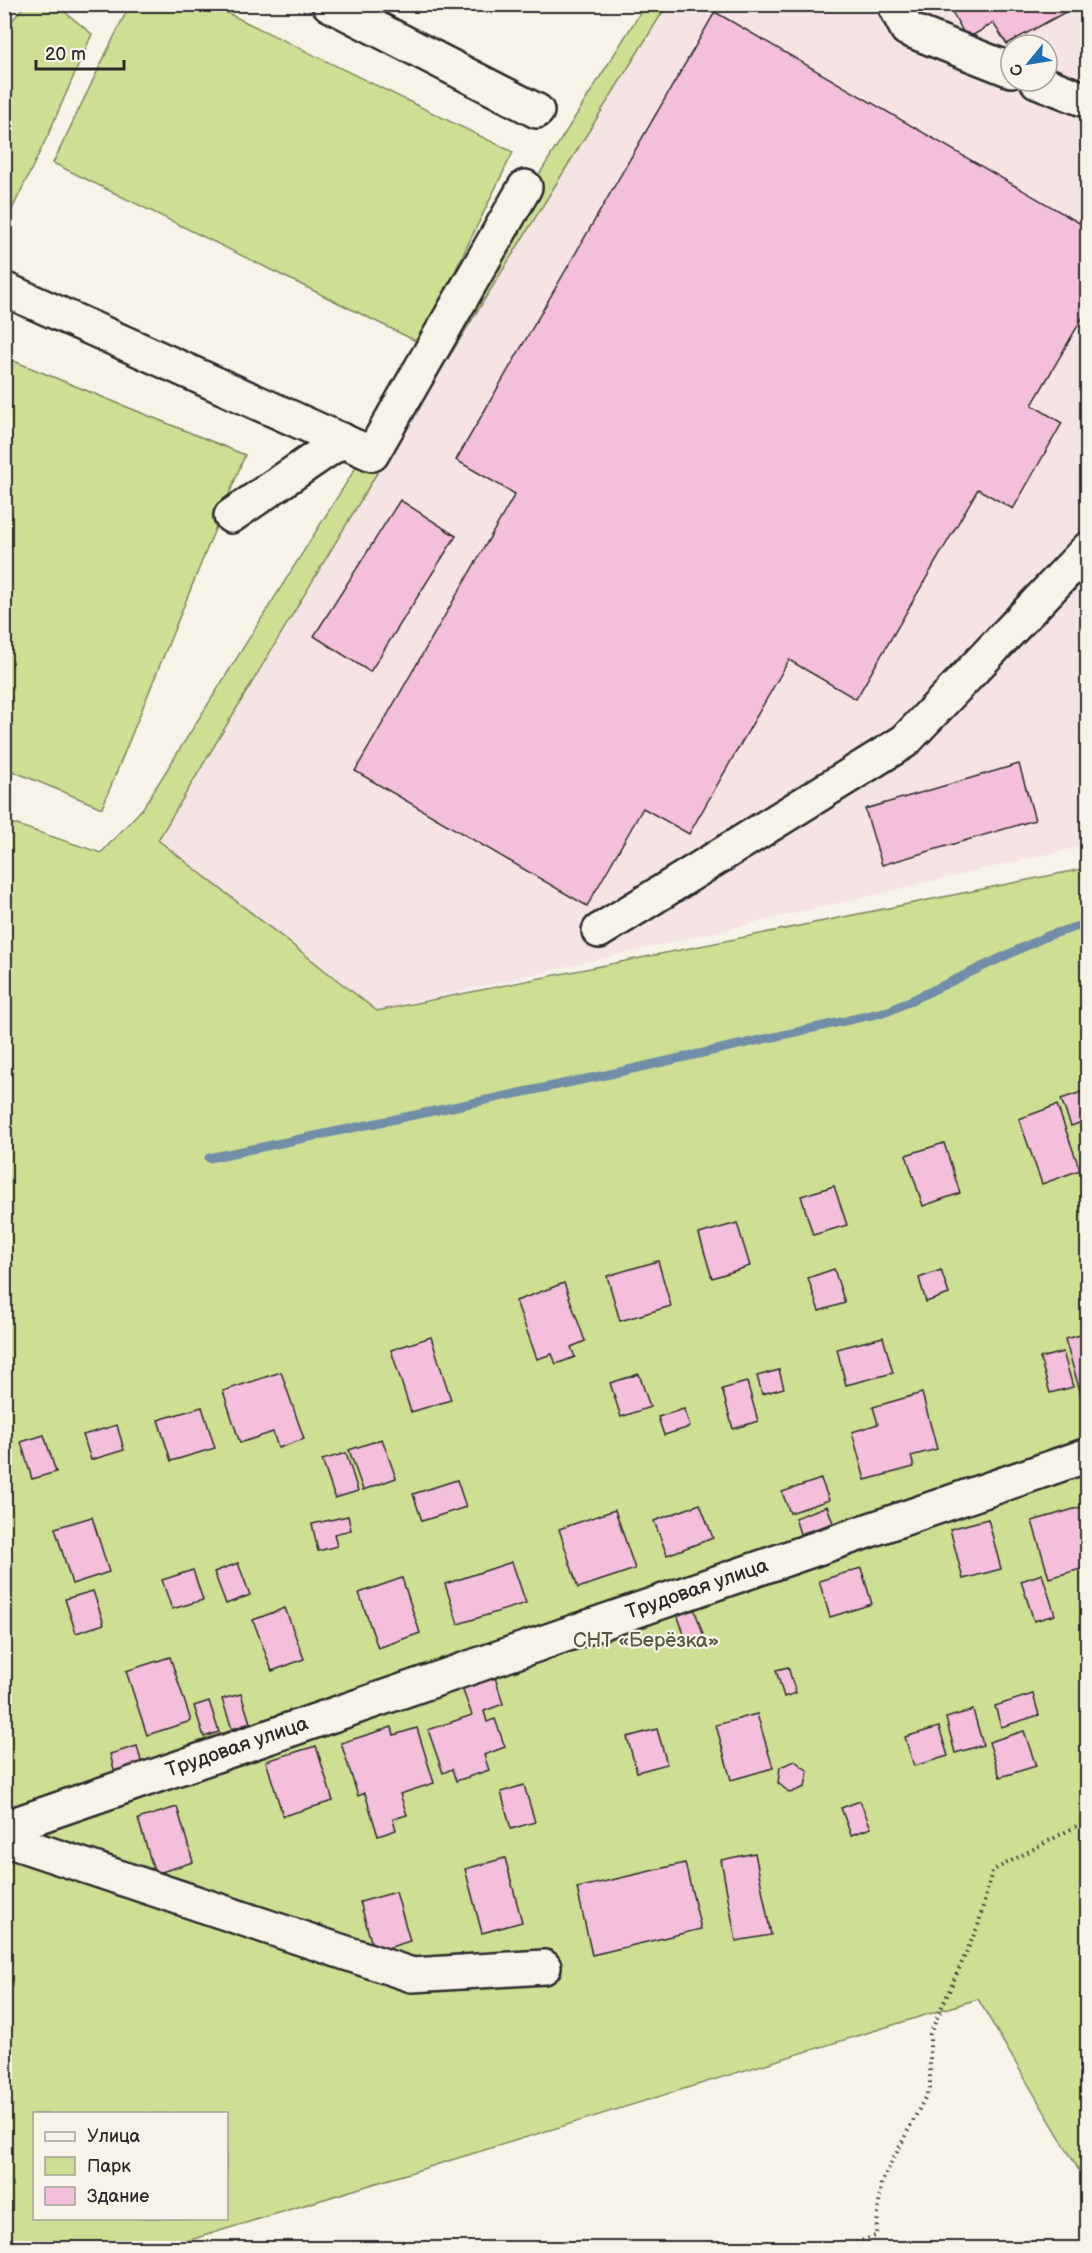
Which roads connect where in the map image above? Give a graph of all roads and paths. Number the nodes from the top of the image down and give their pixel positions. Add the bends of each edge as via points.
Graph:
1 (329, 4) edge
2 (894, 4) edge
3 (999, 65) edge
4 (1059, 90) edge
5 (1088, 101) edge
6 (537, 111) dead end
7 (525, 187) dead end
8 (4, 289) edge
9 (342, 440) junction
10 (231, 516) dead end
11 (1088, 549) edge
12 (599, 932) dead end
13 (1088, 1455) edge
14 (1088, 1820) edge
15 (4, 1828) edge
16 (4, 1839) edge
17 (544, 1966) dead end
18 (838, 2248) edge

1 - 6 street
2 - 3 street via 908,29
4 - 5 street
7 - 9 street via 372,454
8 - 9 street
9 - 10 street
11 - 12 street via 905,741
13 - 15 street, Трудовая улица
14 - 18 path via 992,1871 978,1926 930,2034 930,2088 881,2183 876,2236
16 - 17 street via 412,1975

